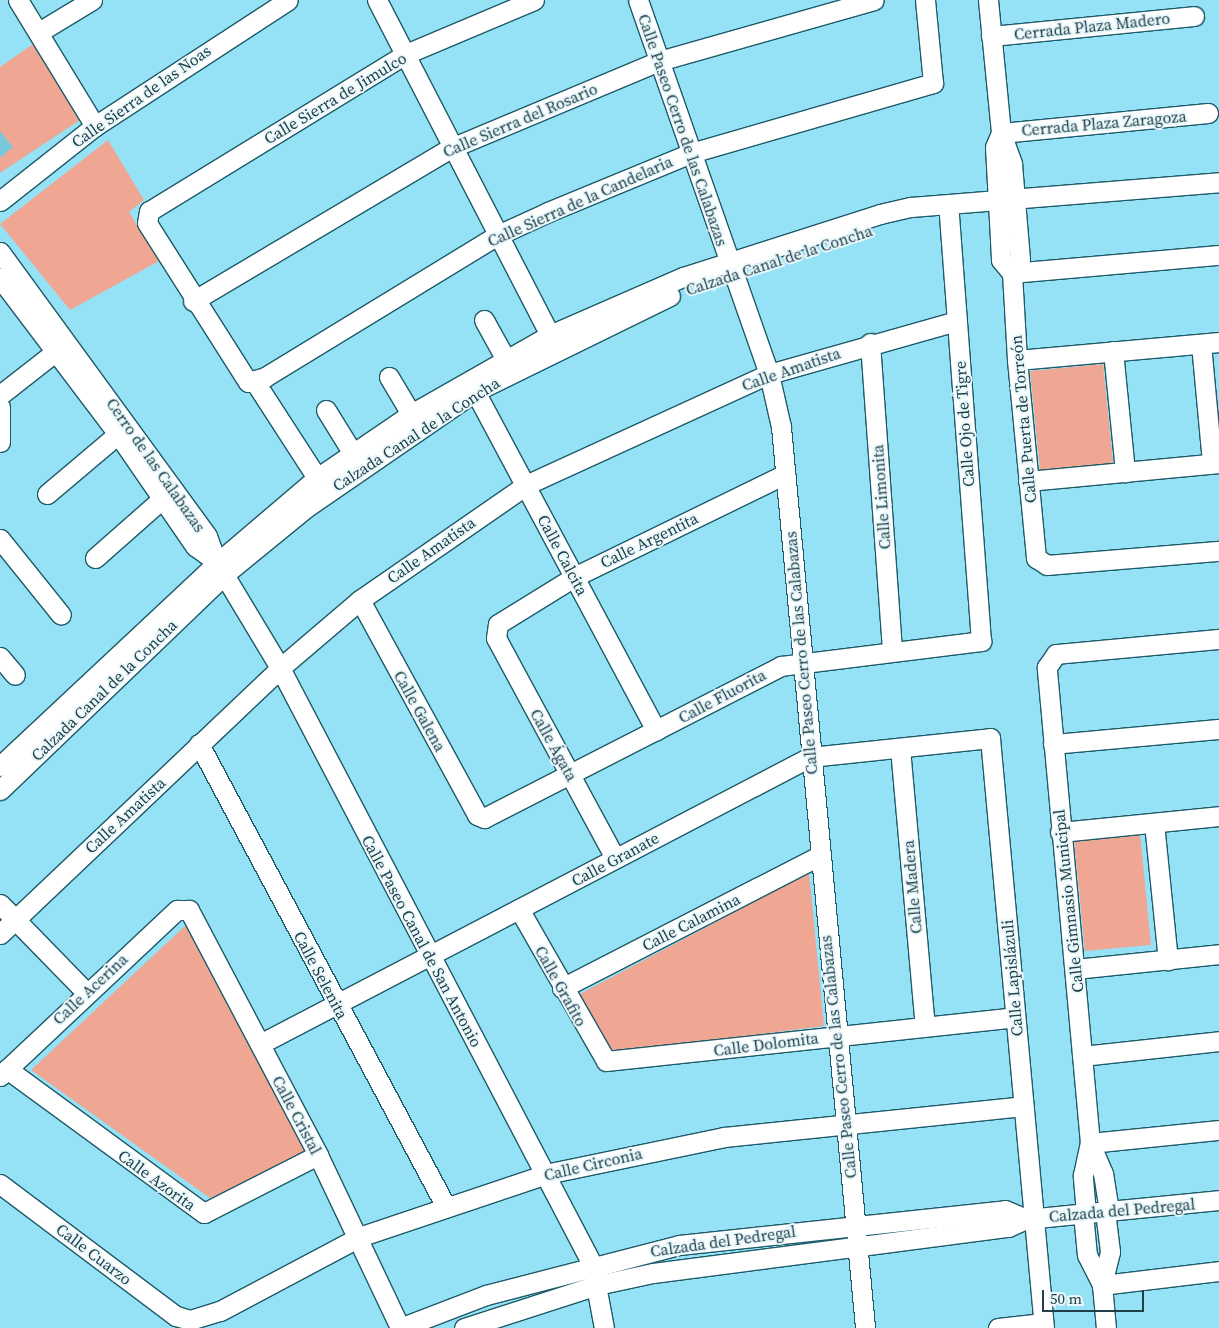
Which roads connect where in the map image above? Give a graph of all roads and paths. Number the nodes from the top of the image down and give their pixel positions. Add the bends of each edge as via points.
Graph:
1 (18, 0) edge
2 (92, 0) edge
3 (288, 0) edge
4 (377, 0) edge
5 (534, 0) edge
6 (638, 0) edge
7 (874, 0) edge
8 (925, 0) edge
9 (988, 0) edge
10 (1194, 16) dead end
11 (39, 32) junction
12 (991, 36) junction
13 (404, 56) junction
14 (660, 61) junction
15 (1208, 113) dead end
16 (95, 126) junction
17 (1001, 133) junction
18 (451, 148) junction
19 (691, 153) junction
20 (1219, 182) edge
21 (0, 200) edge
22 (1006, 201) junction
23 (946, 206) junction
24 (498, 235) junction
25 (0, 252) edge
26 (1218, 255) edge
27 (730, 266) junction
28 (1012, 273) junction
29 (0, 278) edge
30 (193, 301) junction
31 (484, 320) dead end
32 (956, 321) junction
33 (550, 335) junction
34 (870, 343) junction
35 (1210, 343) edge
36 (61, 346) junction
37 (1113, 351) junction
38 (505, 358) junction
39 (1017, 360) junction
40 (769, 374) junction
41 (389, 377) dead end
42 (256, 382) junction
43 (472, 385) junction
44 (0, 395) edge
45 (0, 407) edge
46 (326, 410) dead end
47 (411, 414) junction
48 (118, 434) junction
49 (0, 442) edge
50 (352, 452) junction
51 (1215, 463) edge
52 (1125, 472) junction
53 (786, 474) junction
54 (317, 478) junction
55 (1028, 481) junction
56 (526, 485) junction
57 (47, 494) dead end
58 (162, 498) junction
59 (0, 539) edge
60 (1219, 551) edge
61 (95, 558) dead end
62 (221, 568) junction
63 (574, 577) junction
64 (360, 600) junction
65 (62, 615) dead end
66 (495, 632) joint
67 (1219, 639) edge
68 (981, 642) joint
69 (892, 651) junction
70 (0, 657) edge
71 (803, 661) junction
72 (280, 668) junction
73 (15, 674) dead end
74 (1219, 729) edge
75 (656, 731) junction
76 (990, 738) joint
77 (199, 744) junction
78 (1053, 744) junction
79 (900, 748) junction
80 (810, 757) junction
81 (0, 766) edge
82 (571, 775) junction
83 (0, 790) edge
84 (1219, 816) edge
85 (484, 818) joint
86 (1154, 823) junction
87 (1060, 832) junction
88 (819, 856) junction
89 (616, 858) junction
90 (0, 904) edge
91 (184, 908) joint
92 (519, 909) junction
93 (15, 919) junction
94 (0, 934) edge
95 (1219, 954) edge
96 (429, 956) junction
97 (1168, 960) junction
98 (1075, 969) junction
99 (562, 988) junction
100 (86, 992) junction
101 (336, 1005) junction
102 (1015, 1017) junction
103 (925, 1026) junction
104 (836, 1035) junction
105 (1219, 1041) edge
106 (260, 1044) junction
107 (1082, 1056) junction
108 (606, 1061) joint
109 (4, 1072) edge
110 (1023, 1106) junction
111 (845, 1122) junction
112 (1219, 1130) edge
113 (1090, 1143) junction
114 (318, 1155) junction
115 (546, 1174) junction
116 (0, 1184) edge
117 (1219, 1200) edge
118 (445, 1205) junction
119 (1096, 1212) junction
120 (1030, 1218) junction
121 (855, 1225) junction
122 (359, 1237) junction
123 (857, 1244) junction
124 (592, 1264) junction
125 (1219, 1271) edge
126 (597, 1285) junction
127 (1102, 1285) junction
128 (190, 1320) joint
129 (1044, 1325) edge
130 (400, 1328) edge
131 (464, 1328) edge
132 (604, 1328) edge
133 (865, 1328) edge
134 (998, 1328) edge
135 (1106, 1328) edge

1 - 11 street
2 - 11 street
3 - 16 street, Calle Sierra de las Noas
4 - 13 street
5 - 13 street, Calle Sierra de Jimulco
6 - 14 street, Calle Paseo Cerro de las Calabazas
7 - 14 street, Calle Sierra del Rosario
8 - 19 street, Calle Sierra de la Candelaria via 933,83
9 - 12 street, Calle Puerta de Torreón
10 - 12 street, Cerrada Plaza Madero
11 - 16 street
12 - 17 street, Calle Puerta de Torreón
13 - 18 street
13 - 30 street, Calle Sierra de Jimulco via 147,216
14 - 18 street, Calle Sierra del Rosario
14 - 19 street, Calle Paseo Cerro de las Calabazas
15 - 17 street, Cerrada Plaza Zaragoza
16 - 21 street, Calle Sierra de las Noas
17 - 22 street, Calle Puerta de Torreón via 1010,146
18 - 24 street
18 - 30 street, Calle Sierra del Rosario
19 - 24 street, Calle Sierra de la Candelaria
19 - 27 street, Calle Paseo Cerro de las Calabazas
20 - 22 street, Calzada Canal de la Concha
22 - 23 street, Calzada Canal de la Concha
22 - 28 street, Calle Puerta de Torreón via 1001,260
23 - 27 street, Calzada Canal de la Concha via 880,214
23 - 32 street, Calle Ojo de Tigre
24 - 33 street
24 - 42 street, Calle Sierra de la Candelaria
25 - 36 street, Cerro de las Calabazas
26 - 28 street
27 - 33 street, Calzada Canal de la Concha
27 - 40 street, Calle Paseo Cerro de las Calabazas
27 - 43 street, Calzada Canal de la Concha
28 - 39 street, Calle Puerta de Torreón
29 - 36 street, Cerro de las Calabazas
30 - 42 street via 248,382
31 - 38 street
32 - 34 street, Calle Amatista
32 - 68 street, Calle Ojo de Tigre
33 - 38 street, Calzada Canal de la Concha
34 - 40 street, Calle Amatista
34 - 69 street, Calle Limonita
35 - 37 street
35 - 51 street
36 - 44 street
36 - 48 street, Cerro de las Calabazas
36 - 62 street, Cerro de las Calabazas via 176,489 207,536
37 - 39 street
37 - 52 street
38 - 43 street, Calzada Canal de la Concha
39 - 55 street, Calle Puerta de Torreón
40 - 53 street, Calle Paseo Cerro de las Calabazas
40 - 56 street, Calle Amatista
41 - 47 street
42 - 54 street
43 - 47 street, Calzada Canal de la Concha
43 - 56 street, Calle Calcita
43 - 62 street, Calzada Canal de la Concha
45 - 49 street
46 - 50 street
47 - 50 street, Calzada Canal de la Concha
48 - 57 street
48 - 58 street, Cerro de las Calabazas
50 - 54 street, Calzada Canal de la Concha
51 - 52 street
52 - 55 street
53 - 63 street, Calle Argentita
53 - 71 street, Calle Paseo Cerro de las Calabazas
54 - 62 street, Calzada Canal de la Concha
55 - 60 street, Calle Puerta de Torreón via 1034,550 1040,563
56 - 63 street, Calle Calcita
56 - 64 street, Calle Amatista
58 - 61 street
58 - 62 street, Cerro de las Calabazas via 195,546
59 - 65 street
62 - 72 street, Calle Paseo Canal de San Antonio
62 - 81 street, Calzada Canal de la Concha
62 - 83 street, Calzada Canal de la Concha
63 - 66 street, Calle Argentita via 498,624
63 - 75 street, Calle Calcita
64 - 72 street, Calle Amatista
64 - 85 street, Calle Galena via 477,815
66 - 82 street, Calle Ágata
67 - 78 street, Calle Gimnasio Municipal via 1056,654 1049,659
68 - 69 street, Calle Fluorita
69 - 71 street, Calle Fluorita
70 - 73 street
71 - 75 street, Calle Fluorita via 762,673
71 - 80 street, Calle Paseo Cerro de las Calabazas
72 - 77 street, Calle Amatista
72 - 96 street, Calle Paseo Canal de San Antonio
74 - 78 street
75 - 82 street, Calle Fluorita
76 - 79 street, Calle Granate
76 - 102 street, Calle Lapislázuli
77 - 93 street, Calle Amatista
77 - 101 street, Calle Selenita
78 - 87 street, Calle Gimnasio Municipal
79 - 80 street, Calle Granate
79 - 103 street, Calle Madera
80 - 88 street, Calle Paseo Cerro de las Calabazas
80 - 89 street, Calle Granate
82 - 85 street, Calle Fluorita
82 - 89 street, Calle Ágata
84 - 86 street
86 - 87 street
86 - 97 street
87 - 98 street, Calle Gimnasio Municipal
88 - 99 street, Calle Calamina
88 - 104 street, Calle Paseo Cerro de las Calabazas
89 - 92 street, Calle Granate
90 - 93 street
91 - 100 street, Calle Acerina
91 - 106 street, Calle Cristal
92 - 96 street, Calle Granate
92 - 99 street, Calle Grafito
93 - 94 street, Calle Amatista
93 - 100 street
95 - 97 street
96 - 101 street, Calle Granate
96 - 115 street, Calle Paseo Canal de San Antonio
97 - 98 street
98 - 107 street, Calle Gimnasio Municipal
99 - 108 street, Calle Grafito
100 - 109 street, Calle Acerina
101 - 106 street, Calle Granate
101 - 118 street, Calle Selenita
102 - 103 street, Calle Dolomita
102 - 110 street, Calle Lapislázuli
103 - 104 street, Calle Dolomita
104 - 108 street, Calle Dolomita
104 - 111 street, Calle Paseo Cerro de las Calabazas
105 - 107 street
106 - 114 street, Calle Cristal
107 - 113 street, Calle Gimnasio Municipal
109 - 114 street, Calle Azorita via 204,1213
110 - 111 street, Calle Circonia
110 - 120 street, Calle Lapislázuli
111 - 115 street, Calle Circonia via 724,1137
111 - 121 street, Calle Paseo Cerro de las Calabazas
112 - 113 street
113 - 119 street, Calle Gimnasio Municipal via 1083,1175
114 - 122 street, Calle Cristal
115 - 118 street, Calle Circonia
115 - 124 street, Calle Paseo Canal de San Antonio
116 - 128 street, Calle Cuarzo via 176,1316
117 - 119 street, Calzada del Pedregal
118 - 122 street, Calle Circonia
119 - 120 street, Calzada del Pedregal
119 - 127 street, Calle Gimnasio Municipal via 1087,1255
120 - 121 street, Calzada del Pedregal via 1004,1210
120 - 123 street, Calzada del Pedregal via 1008,1227
120 - 129 street, Calle Lapislázuli
121 - 123 street, Calle Paseo Cerro de las Calabazas
121 - 124 street, Calzada del Pedregal via 679,1244
122 - 128 street, Calle Circonia via 220,1311
122 - 130 street, Calle Cristal
123 - 126 street, Calzada del Pedregal via 653,1273
123 - 133 street, Calle Paseo Cerro de las Calabazas
124 - 126 street, Calle Paseo Canal de San Antonio
124 - 130 street, Calzada del Pedregal via 486,1295
125 - 127 street
126 - 131 street, Calzada del Pedregal
126 - 132 street, Calle Paseo Canal de San Antonio
127 - 135 street
129 - 134 street

